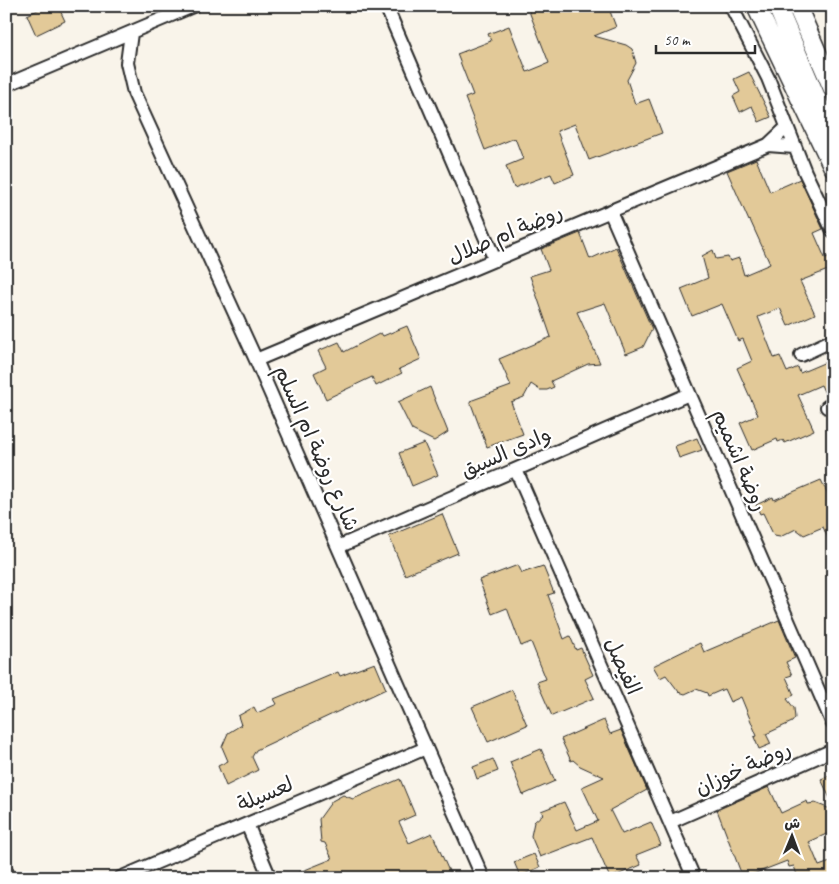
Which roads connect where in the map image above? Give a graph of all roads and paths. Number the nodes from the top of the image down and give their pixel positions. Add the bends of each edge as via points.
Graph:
1 (193, 6) edge
2 (386, 6) edge
3 (731, 6) edge
4 (756, 6) edge
5 (777, 6) edge
6 (797, 6) edge
7 (131, 32) junction
8 (6, 85) edge
9 (833, 89) edge
10 (787, 126) junction
11 (833, 137) edge
12 (768, 145) junction
13 (794, 146) junction
14 (833, 167) edge
15 (610, 212) junction
16 (833, 231) edge
17 (494, 260) junction
18 (833, 340) edge
19 (801, 355) dead end
20 (256, 360) junction
21 (689, 394) junction
22 (516, 470) junction
23 (338, 547) junction
24 (833, 724) edge
25 (426, 748) junction
26 (833, 750) edge
27 (670, 822) junction
28 (247, 824) junction
29 (6, 871) edge
30 (9, 878) edge
31 (120, 878) edge
32 (270, 878) edge
33 (483, 878) edge
34 (694, 878) edge

1 - 7 street
2 - 17 street
3 - 10 street via 768,78
4 - 14 street
5 - 11 street
6 - 9 street
7 - 8 street
7 - 20 street, شارع روضة ام السلم via 127,63 130,83
10 - 12 street
10 - 13 street
12 - 13 street
12 - 15 street, روضة ام صلال
13 - 16 street
15 - 17 street, روضة ام صلال
15 - 21 street, روضة اشميم
17 - 20 street, روضة ام صلال
18 - 19 street
20 - 23 street, شارع روضة ام السلم
21 - 22 street, وادى السيق
21 - 24 street, روضة اشميم
22 - 23 street, وادى السيق
22 - 27 street, الفيصل
23 - 25 street, شارع روضة ام السلم
25 - 28 street, لعسيلة
25 - 33 street, شارع روضة ام السلم
26 - 27 street, روضة خوزان
27 - 34 street, الفيصل
28 - 31 street, لعسيلة
28 - 32 street
29 - 30 street

